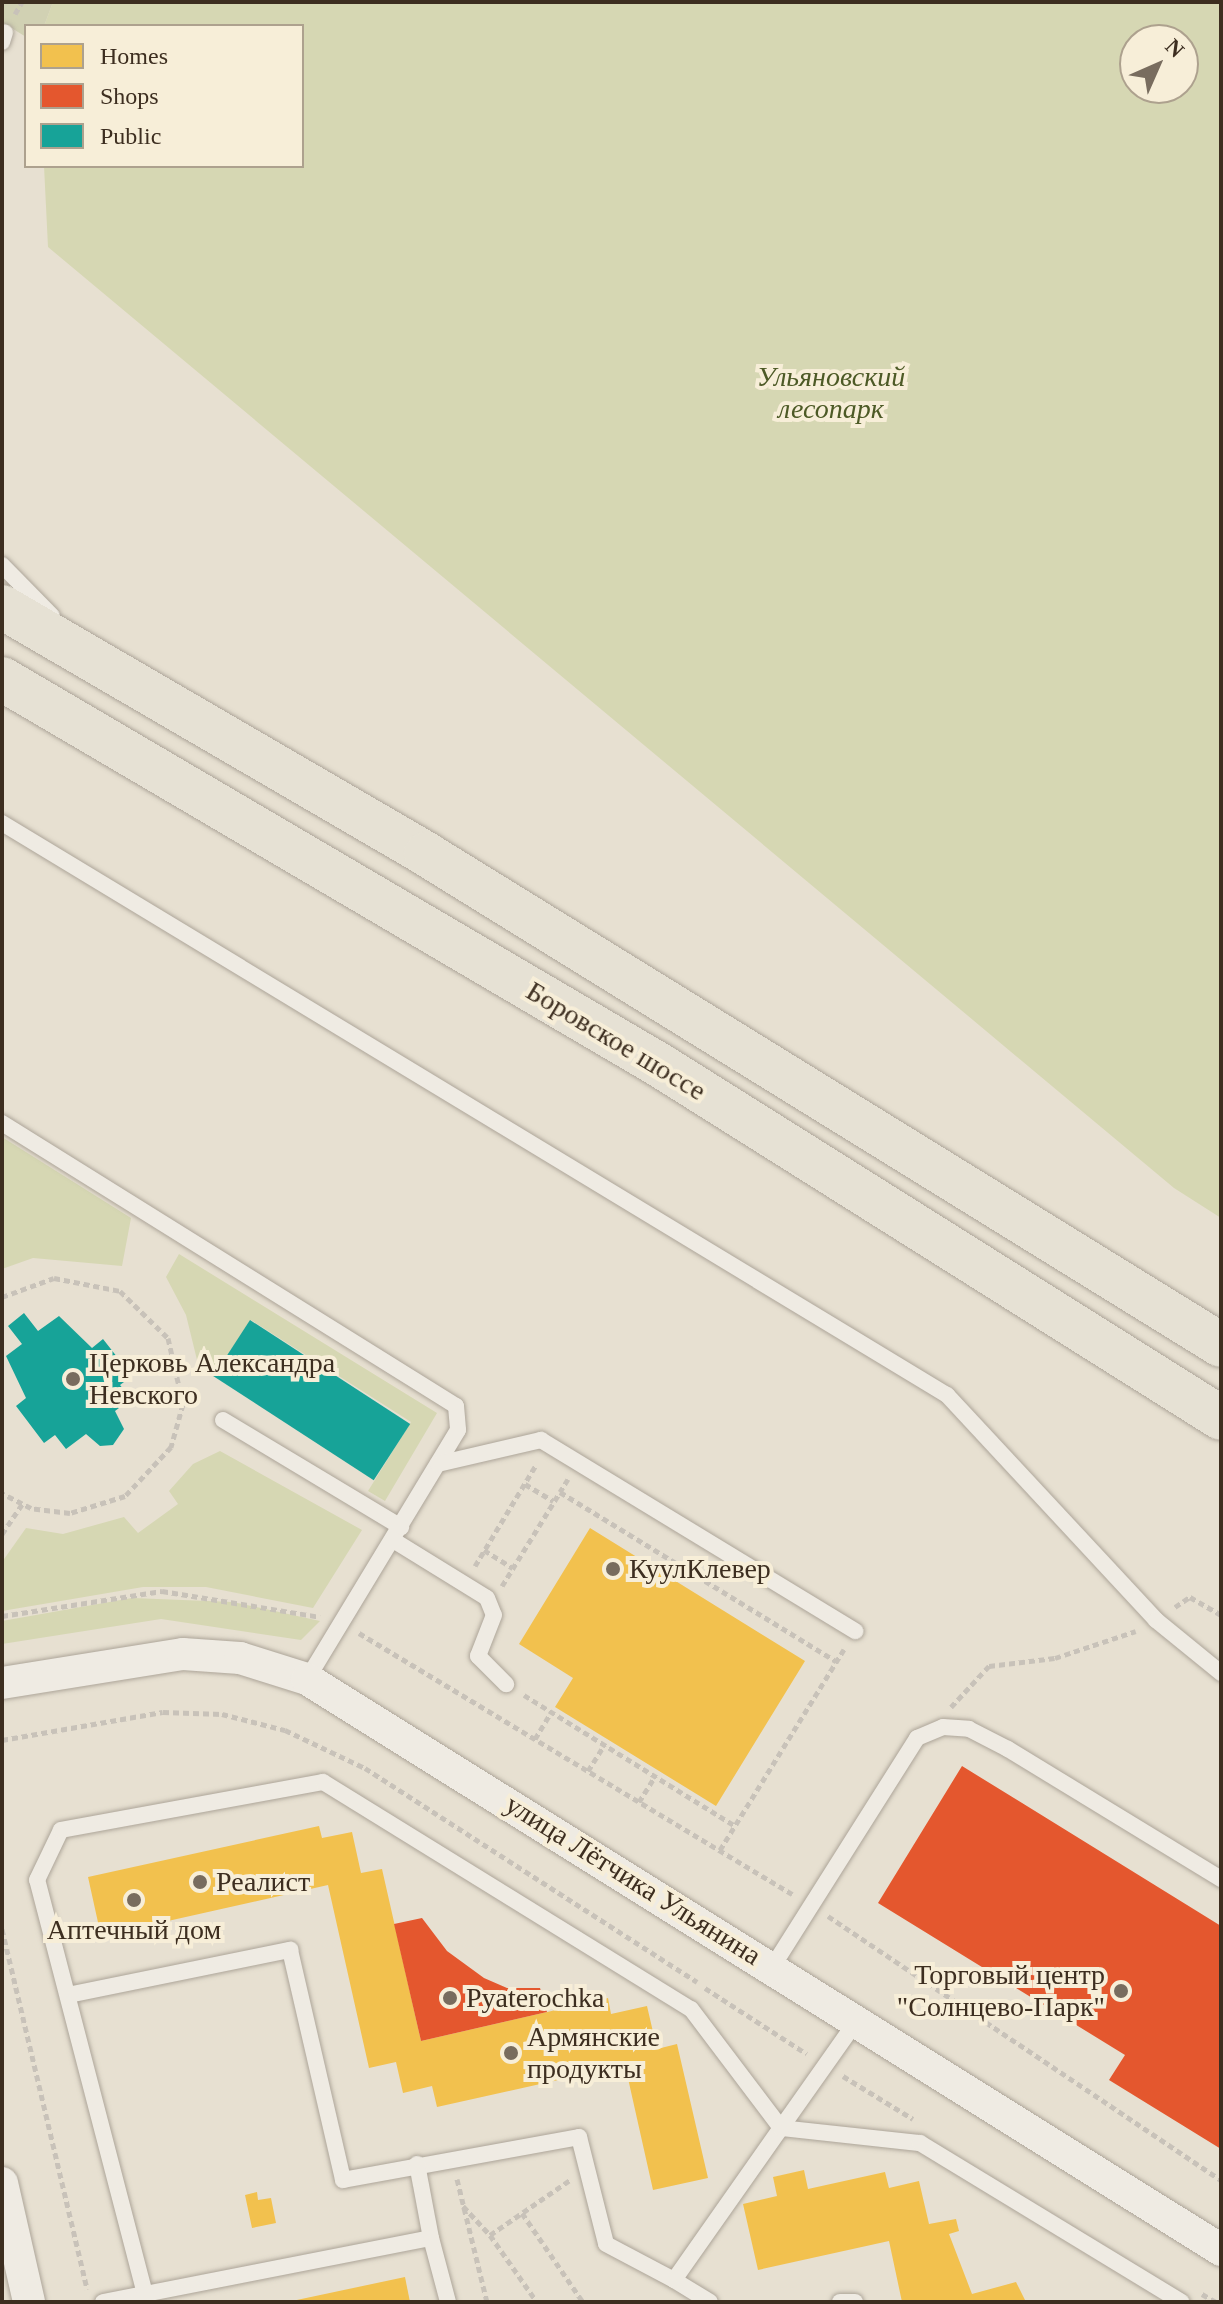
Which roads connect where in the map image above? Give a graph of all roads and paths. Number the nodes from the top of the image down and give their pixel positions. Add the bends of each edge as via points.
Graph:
1 (2, 565) edge
2 (2, 607) edge
3 (94, 661) junction
4 (2, 679) edge
5 (2, 823) edge
6 (2, 1123) edge
7 (2, 1297) edge
8 (1221, 1345) edge
9 (1221, 1418) edge
10 (223, 1420) dead end
11 (550, 1444) junction
12 (579, 1461) junction
13 (438, 1464) junction
14 (525, 1484) junction
15 (560, 1492) junction
16 (2, 1493) edge
17 (553, 1501) junction
18 (22, 1504) junction
19 (397, 1533) junction
20 (2, 1534) edge
21 (484, 1550) junction
22 (513, 1568) junction
23 (464, 1584) junction
24 (491, 1603) junction
25 (1221, 1615) edge
26 (2, 1616) edge
27 (1156, 1620) junction
28 (342, 1623) junction
29 (855, 1631) joint
30 (836, 1661) junction
31 (1221, 1673) edge
32 (307, 1679) junction
33 (2, 1683) edge
34 (506, 1684) joint
35 (551, 1712) junction
36 (943, 1727) junction
37 (535, 1739) junction
38 (604, 1745) junction
39 (588, 1771) junction
40 (655, 1776) junction
41 (639, 1802) junction
42 (735, 1826) junction
43 (720, 1850) junction
44 (1221, 1879) edge
45 (812, 1906) junction
46 (2, 1929) edge
47 (773, 1966) junction
48 (68, 1995) junction
49 (858, 2018) junction
50 (781, 2128) junction
51 (452, 2159) junction
52 (417, 2164) junction
53 (587, 2168) junction
54 (1221, 2180) edge
55 (2, 2183) edge
56 (463, 2206) junction
57 (522, 2213) junction
58 (6, 2216) edge
59 (490, 2235) junction
60 (431, 2238) junction
61 (1221, 2250) edge
62 (674, 2280) junction
63 (146, 2298) edge
64 (29, 2302) edge
65 (90, 2302) edge
66 (103, 2302) edge
67 (448, 2302) edge
68 (487, 2302) edge
69 (537, 2302) edge
70 (583, 2302) edge
71 (710, 2302) edge
72 (840, 2302) edge
73 (855, 2302) edge
74 (1182, 2302) edge

1 - 3 lane
2 - 3 main road
3 - 8 main road via 426,854
4 - 9 main road, Боровское шоссе via 661,1066
5 - 27 lane via 947,1395
6 - 13 lane via 456,1406 458,1430
7 - 18 path via 54,1278 120,1291 168,1338 182,1381 171,1447 144,1483 89,1510
10 - 19 lane
11 - 12 lane
11 - 13 lane via 518,1441
11 - 14 path
12 - 15 path
12 - 29 lane
13 - 19 lane
14 - 17 path
14 - 21 path
15 - 17 path
15 - 30 path
16 - 18 path
17 - 22 path
18 - 20 path
19 - 23 lane
19 - 28 lane
21 - 22 path
21 - 23 path
22 - 24 path
23 - 24 lane
24 - 34 lane via 478,1656
25 - 27 path via 1190,1597
26 - 28 path via 174,1592 236,1598
27 - 31 lane
27 - 36 path via 1112,1645 989,1666 955,1697
28 - 32 lane
28 - 37 path
29 - 30 path
30 - 42 path
32 - 33 street, улица Лётчика Ульянина via 240,1658 183,1654
32 - 47 street, улица Лётчика Ульянина
34 - 35 path
35 - 37 path
35 - 38 path
36 - 44 lane via 969,1729 1008,1749
36 - 45 lane via 917,1738
37 - 39 path
38 - 39 path
38 - 40 path
39 - 41 path
40 - 41 path
40 - 42 path
41 - 43 path
42 - 43 path
43 - 45 path
45 - 47 lane
45 - 54 path
46 - 65 path
47 - 49 street, улица Лётчика Ульянина
48 - 50 lane via 37,1880 61,1830 323,1782 691,2009
48 - 52 lane via 290,1950 343,2180
48 - 63 lane
49 - 50 lane
49 - 61 street, улица Лётчика Ульянина
50 - 62 lane
50 - 74 lane via 920,2143
51 - 52 lane
51 - 53 lane via 579,2137
51 - 56 path
52 - 60 lane
53 - 57 path
53 - 62 lane via 606,2244
55 - 58 street
56 - 59 path
56 - 68 path
57 - 59 path
57 - 70 path
58 - 64 street
59 - 69 path
60 - 63 lane
60 - 67 lane
62 - 71 lane
63 - 66 lane
72 - 73 lane

